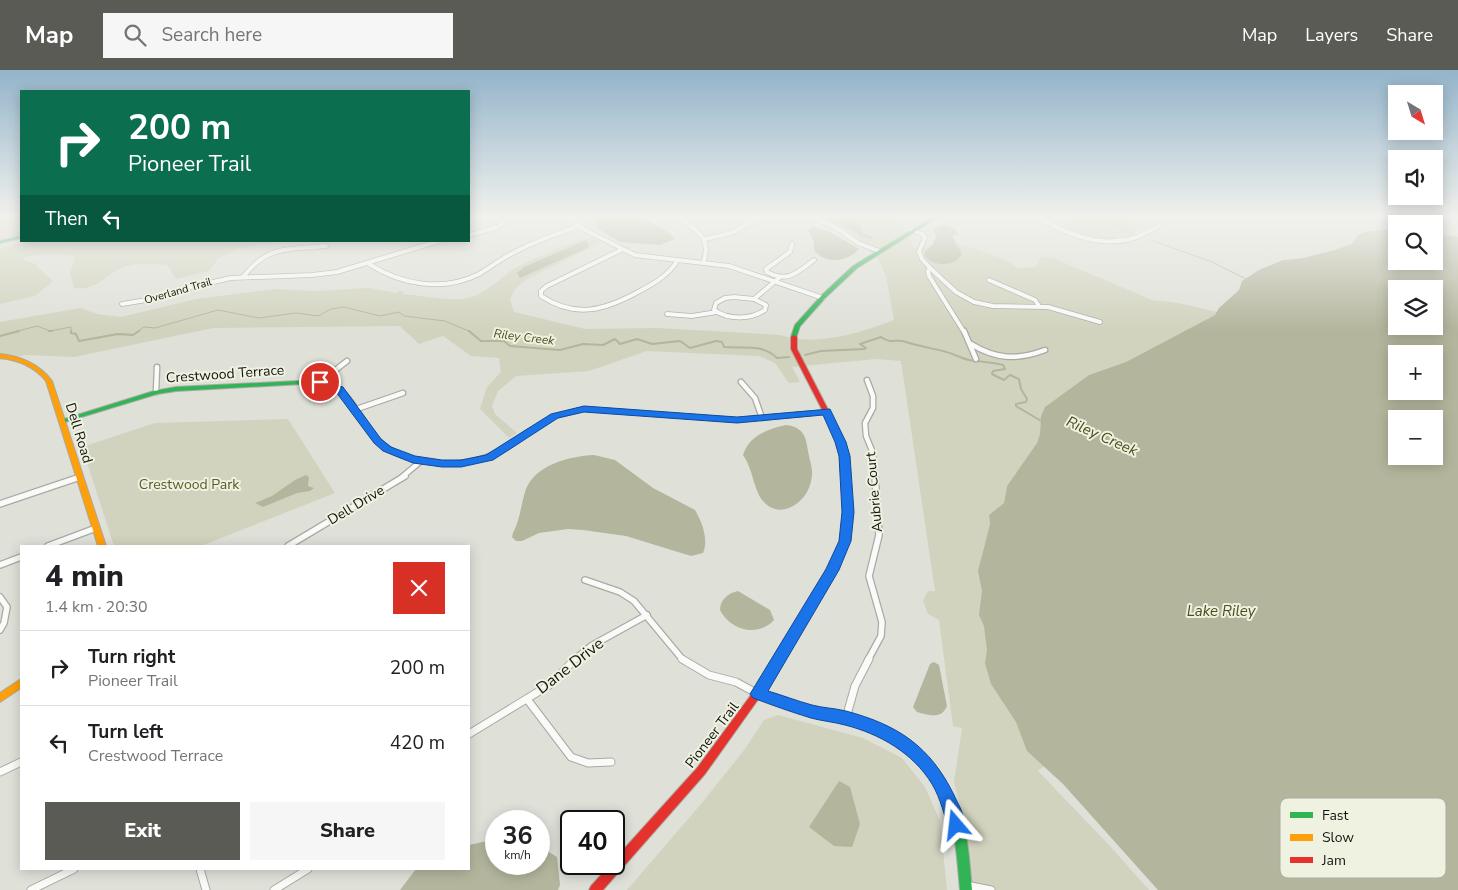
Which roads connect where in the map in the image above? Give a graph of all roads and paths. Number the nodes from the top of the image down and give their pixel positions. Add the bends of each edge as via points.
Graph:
1 (270, 254) edge
2 (399, 254) edge
3 (510, 254) edge
4 (612, 254) edge
5 (634, 254) edge
6 (705, 254) edge
7 (787, 254) edge
8 (873, 254) edge
9 (920, 254) edge
10 (814, 260) dead end
11 (677, 261) junction
12 (703, 263) junction
13 (369, 264) junction
14 (930, 268) junction
15 (242, 277) junction
16 (779, 278) junction
17 (989, 280) dead end
18 (773, 284) junction
19 (823, 298) junction
20 (754, 299) junction
21 (122, 304) dead end
22 (1040, 306) junction
23 (717, 312) junction
24 (667, 314) dead end
25 (1100, 322) dead end
26 (971, 343) junction
27 (1045, 350) dead end
28 (0, 356) edge
29 (976, 359) dead end
30 (347, 361) dead end
31 (157, 367) dead end
32 (867, 380) dead end
33 (320, 382) junction
34 (742, 382) dead end
35 (156, 392) junction
36 (402, 393) dead end
37 (354, 410) junction
38 (826, 412) junction
39 (762, 418) junction
40 (63, 422) junction
41 (421, 461) junction
42 (80, 477) junction
43 (0, 504) edge
44 (96, 528) junction
45 (51, 545) edge
46 (102, 545) edge
47 (290, 545) edge
48 (20, 557) edge
49 (0, 565) edge
50 (585, 580) dead end
51 (0, 597) edge
52 (646, 615) junction
53 (0, 630) edge
54 (20, 684) edge
55 (758, 694) junction
56 (0, 698) edge
57 (527, 699) junction
58 (846, 718) junction
59 (470, 733) edge
60 (20, 762) edge
61 (611, 762) dead end
62 (0, 772) edge
63 (72, 870) edge
64 (200, 870) edge
65 (306, 870) edge
66 (966, 888) edge
67 (31, 890) edge
68 (206, 890) edge
69 (274, 890) edge
70 (595, 890) edge
71 (990, 890) edge

1 - 15 street via 258,260
2 - 13 street, Overland Trail
3 - 13 street via 472,277 437,284 402,280
4 - 11 street via 547,286 541,291 541,296 569,307 605,308 665,277
5 - 11 street
6 - 12 street
7 - 16 street via 766,269
8 - 19 street, Pioneer Trail
9 - 14 street
10 - 16 street via 792,276
11 - 12 street
12 - 18 street
13 - 15 street, Overland Trail via 324,274
14 - 22 street via 961,296 980,305 1001,308
14 - 26 street via 929,276
15 - 21 street, Overland Trail
16 - 18 street
17 - 22 street via 1035,300
18 - 19 street
18 - 20 street
19 - 38 street, Pioneer Trail via 797,326 793,341 797,357
20 - 23 street via 723,298 714,305
20 - 23 street via 766,305 759,314 740,317
22 - 25 street
23 - 24 street via 702,316
26 - 27 street via 1011,358 1025,358
26 - 29 street
28 - 40 street, Dell Road via 14,357 47,377
30 - 33 street
31 - 35 street
32 - 58 street, Aubrie Court via 873,396 873,408 865,423 866,436 873,453 879,535 870,576 882,622 881,636 855,686
33 - 35 street, Crestwood Terrace
33 - 37 street, Crestwood Terrace via 339,390
34 - 39 street via 753,393
35 - 40 street, Crestwood Terrace
36 - 37 street
37 - 41 street, Crestwood Terrace via 387,449
38 - 39 street, Crestwood Terrace
38 - 55 street, Pioneer Trail via 841,442 844,456 848,512 845,541 832,570
39 - 41 street, Crestwood Terrace via 715,419 584,409 554,416 489,457 461,464
40 - 42 street, Dell Road
41 - 47 street, Dell Drive via 406,475
42 - 43 street
42 - 44 street, Dell Road
44 - 45 street
44 - 46 street, Dell Road
48 - 49 street
50 - 52 street via 628,597
51 - 53 street via 7,607
52 - 55 street via 685,662
52 - 57 street, Dane Drive via 591,646 551,684
54 - 56 street
55 - 58 street via 812,712
55 - 70 street, Pioneer Trail via 701,771
57 - 59 street, Dane Drive
57 - 61 street via 571,757 588,763
58 - 66 street via 900,740 938,779 955,815
60 - 62 street
63 - 67 street
64 - 68 street
65 - 69 street
66 - 71 street

